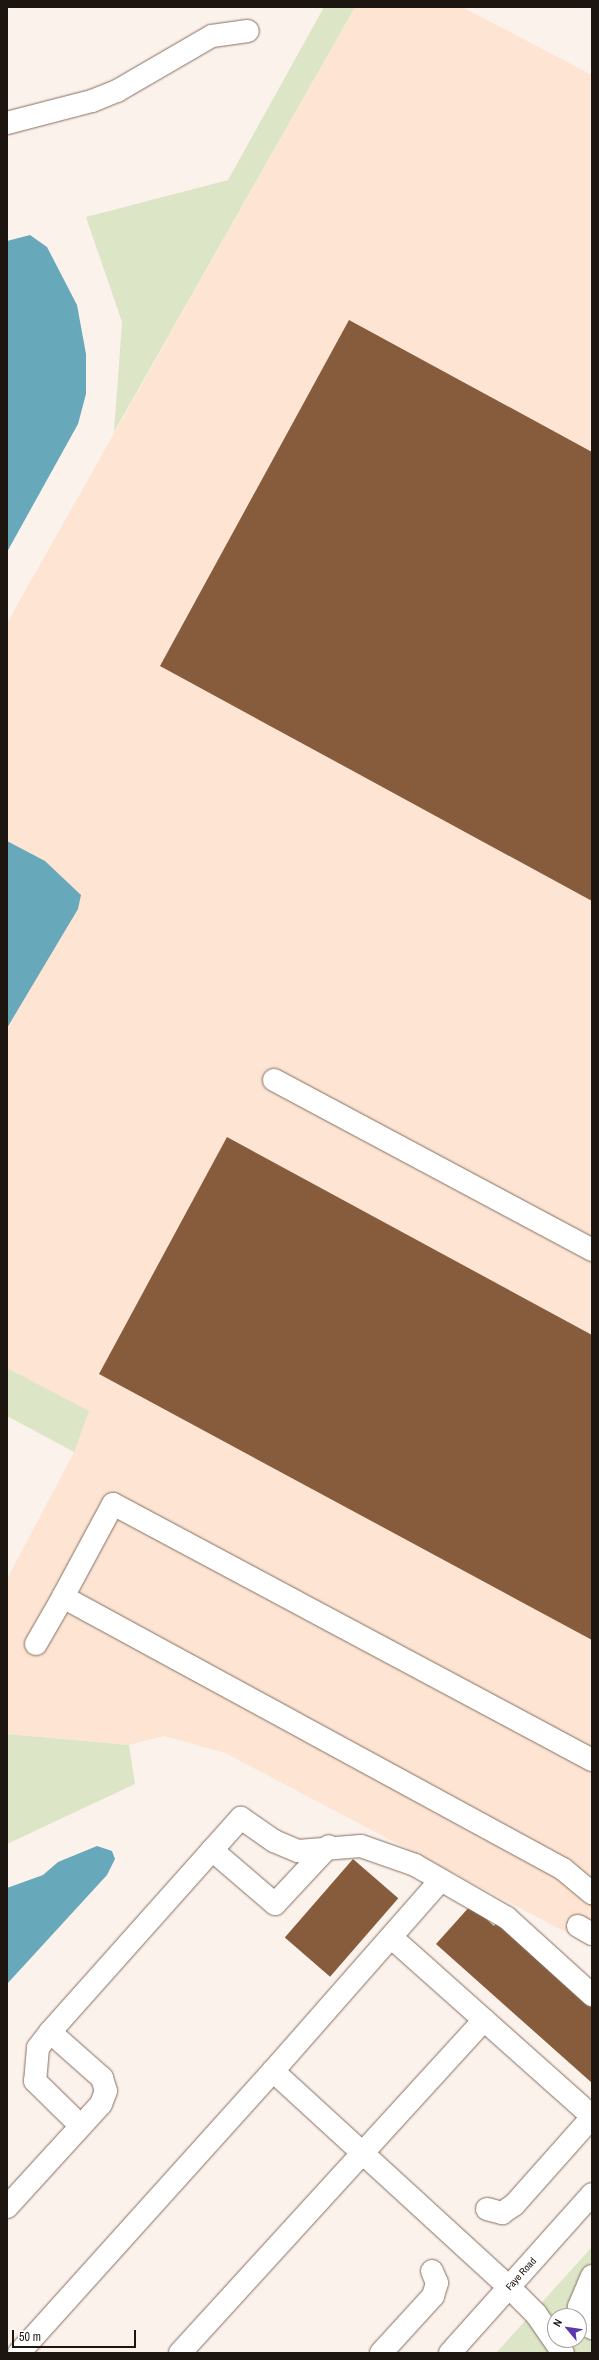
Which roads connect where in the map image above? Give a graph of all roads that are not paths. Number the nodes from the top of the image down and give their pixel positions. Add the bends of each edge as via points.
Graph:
1 (248, 31) dead end
2 (7, 124) edge
3 (274, 1080) dead end
4 (592, 1250) edge
5 (63, 1597) junction
6 (36, 1644) dead end
7 (592, 1760) edge
8 (329, 1846) junction
9 (212, 1850) junction
10 (441, 1880) junction
11 (592, 1893) edge
12 (391, 1937) junction
13 (592, 1995) edge
14 (484, 2020) junction
15 (50, 2032) junction
16 (273, 2071) junction
17 (592, 2116) edge
18 (81, 2126) junction
19 (362, 2153) junction
20 (592, 2194) edge
21 (7, 2207) edge
22 (487, 2209) dead end
23 (432, 2271) dead end
24 (592, 2276) edge
25 (509, 2287) junction
26 (592, 2328) edge
27 (18, 2353) edge
28 (180, 2353) edge
29 (381, 2353) edge
30 (450, 2353) edge
31 (563, 2353) edge

1 - 2 street via 212,36 117,91 92,101
3 - 4 street
5 - 6 street
5 - 7 street via 113,1504
5 - 11 street via 562,1869
8 - 9 street via 298,1850 274,1841 241,1818
8 - 9 street via 275,1904
8 - 10 street via 361,1846 415,1865
9 - 15 street
10 - 12 street
10 - 13 street via 507,1918
12 - 14 street
12 - 16 street
14 - 17 street
14 - 19 street
15 - 18 street via 38,2048 35,2081
15 - 18 street via 102,2078 106,2091 101,2104
16 - 19 street
16 - 27 street
17 - 22 street via 514,2205 502,2213
18 - 21 street
19 - 25 street
19 - 28 street
20 - 25 street, Faye Road
23 - 29 street via 437,2283 433,2296
24 - 26 street via 580,2307
25 - 30 street, Faye Road
25 - 31 street via 536,2314

